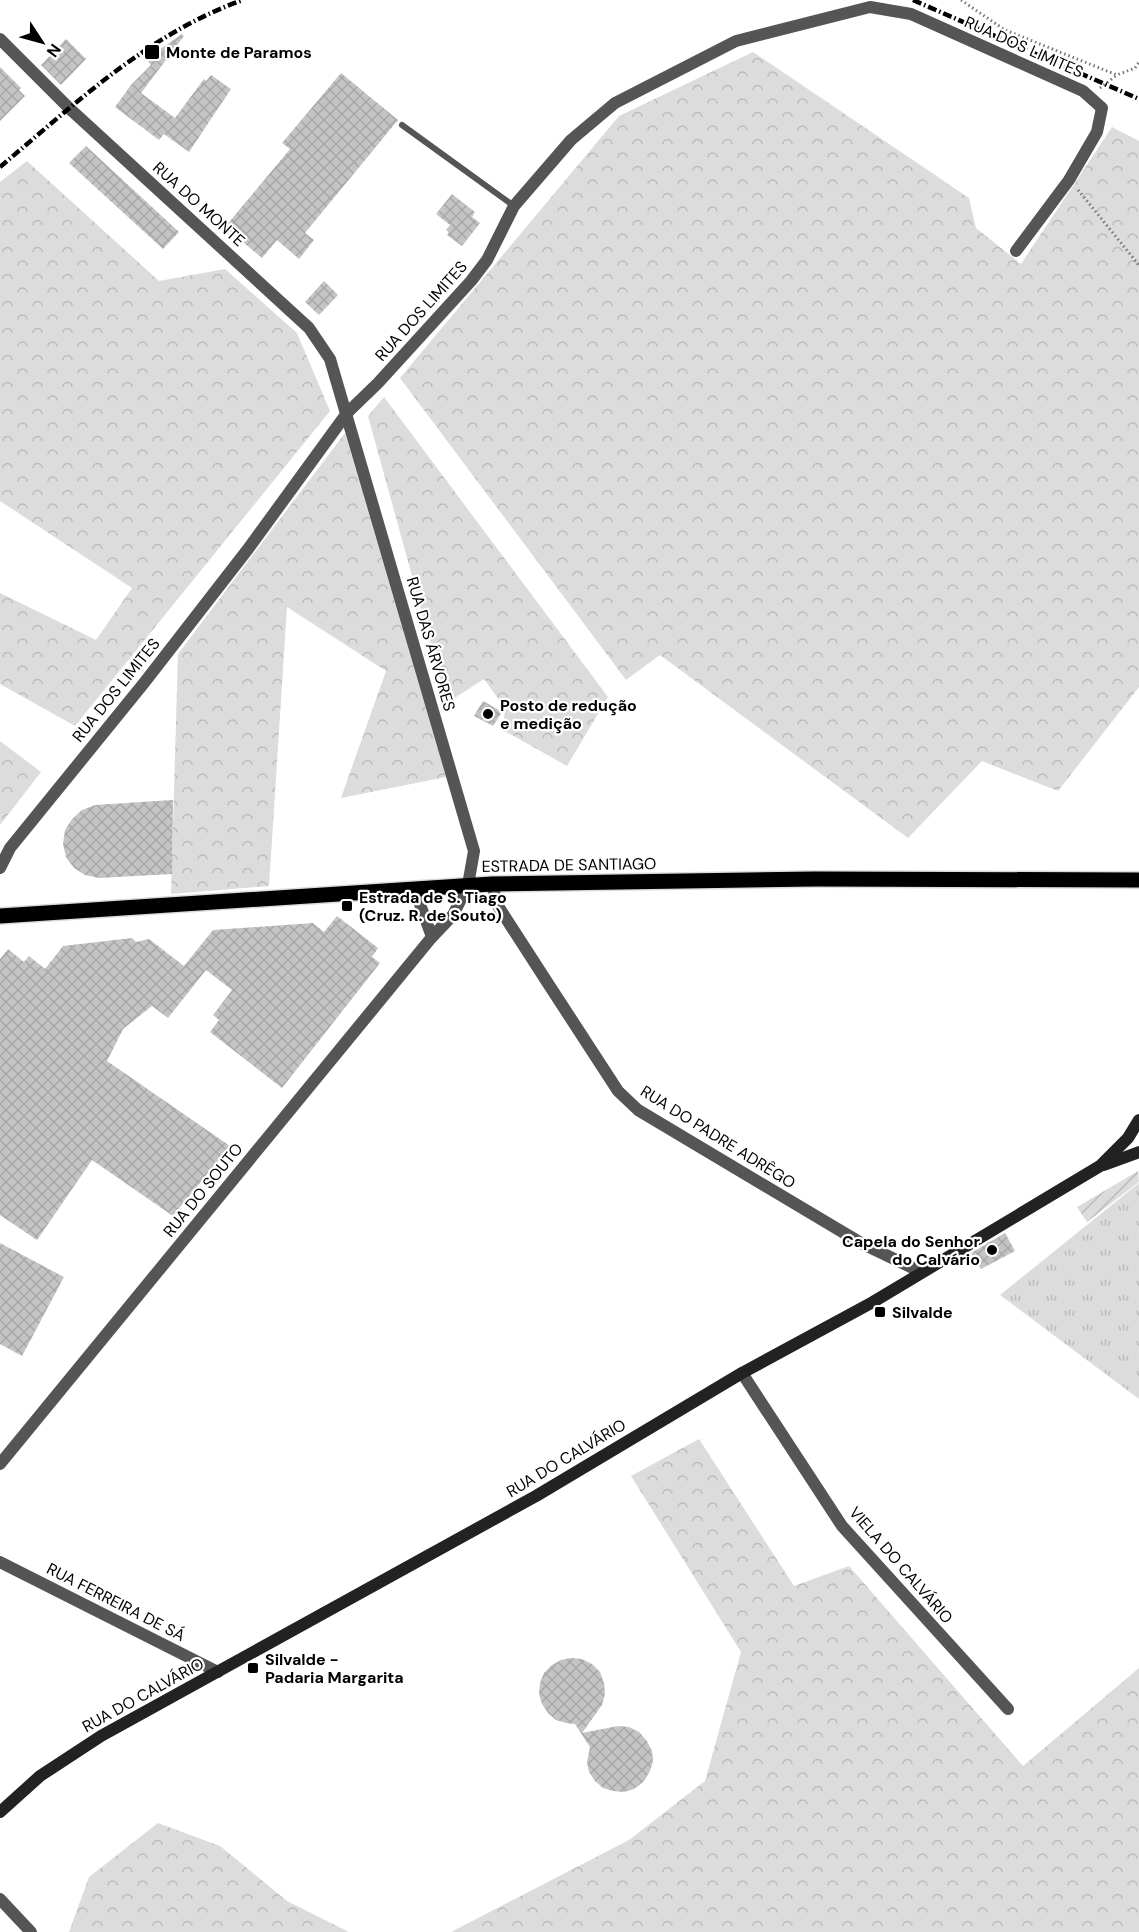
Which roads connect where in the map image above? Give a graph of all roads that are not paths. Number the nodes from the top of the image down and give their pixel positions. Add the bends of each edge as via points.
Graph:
1 (0, 39) edge
2 (402, 124) dead end
3 (514, 206) junction
4 (1016, 251) dead end
5 (347, 413) junction
6 (0, 868) edge
7 (1139, 880) edge
8 (492, 884) junction
9 (468, 885) junction
10 (414, 888) junction
11 (0, 916) edge
12 (432, 937) junction
13 (1139, 1120) edge
14 (1139, 1152) edge
15 (1100, 1166) junction
16 (921, 1272) junction
17 (742, 1373) junction
18 (0, 1464) edge
19 (0, 1562) edge
20 (218, 1672) junction
21 (1008, 1709) dead end
22 (0, 1812) edge
23 (0, 1899) edge
24 (31, 1932) edge

1 - 5 street, RUA DO MONTE via 70,109 309,328 330,359
2 - 3 lane
3 - 4 street, RUA DOS LIMITES via 571,140 615,103 736,41 870,7 911,14 1083,91 1102,108 1098,132 1069,180
3 - 5 street, RUA DOS LIMITES via 487,260 471,281
5 - 6 street, RUA DOS LIMITES via 248,549 15,842
5 - 9 street, RUA DAS ÁRVORES via 474,851
7 - 8 main road, ESTRADA DE SANTIAGO via 815,879
8 - 9 main road, ESTRADA DE SANTIAGO
8 - 16 street, RUA DO PADRE ADRÊGO via 498,906 517,936 618,1091 638,1110 861,1243
9 - 10 main road, ESTRADA DE SANTIAGO
9 - 12 street, RUA DO SOUTO via 453,915
10 - 11 main road, ESTRADA DE SANTIAGO
10 - 12 street
12 - 18 street, RUA DO SOUTO
13 - 15 main road, RUA DO CALVÁRIO via 1128,1138
14 - 15 main road
15 - 16 main road, RUA DO CALVÁRIO
16 - 17 main road, RUA DO CALVÁRIO
17 - 20 main road, RUA DO CALVÁRIO via 536,1496
17 - 21 street, VIELA DO CALVÁRIO via 843,1526
19 - 20 street, RUA FERREIRA DE SÁ
20 - 22 main road, RUA DO CALVÁRIO via 101,1736 40,1776
23 - 24 street

